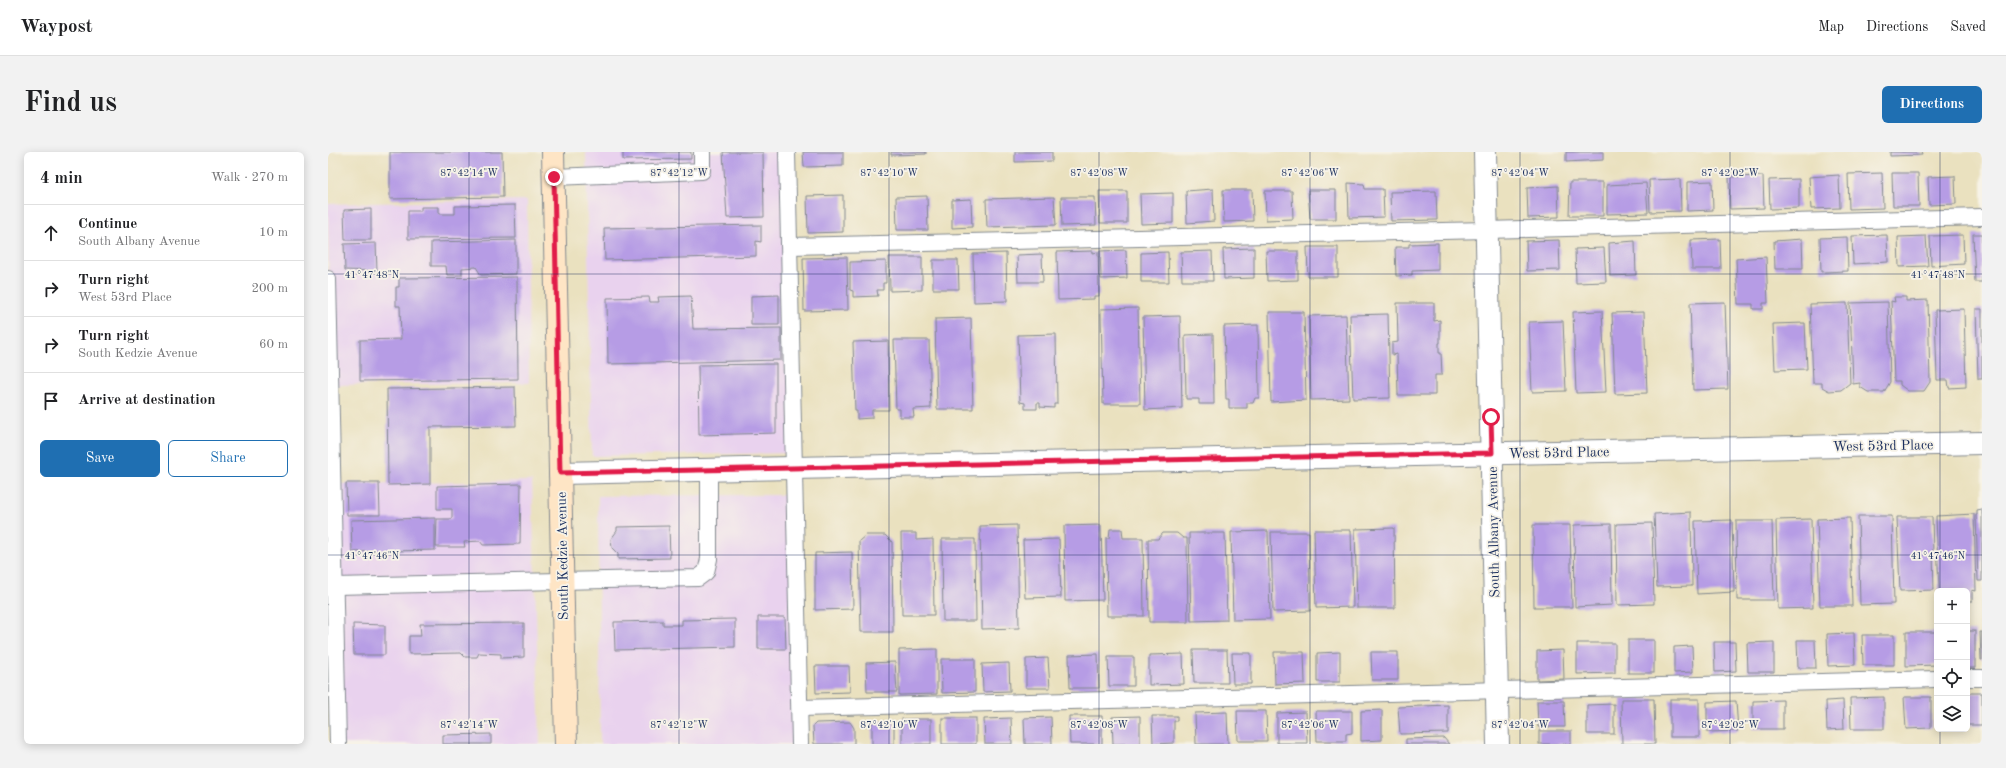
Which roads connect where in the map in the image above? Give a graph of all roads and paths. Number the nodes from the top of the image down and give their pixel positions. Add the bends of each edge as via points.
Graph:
1 (553, 152) edge
2 (702, 152) edge
3 (787, 152) edge
4 (1485, 152) edge
5 (554, 177) junction
6 (1982, 217) edge
7 (1487, 230) junction
8 (790, 246) junction
9 (328, 279) edge
10 (1982, 443) edge
11 (1492, 453) junction
12 (794, 468) junction
13 (709, 470) junction
14 (560, 473) junction
15 (562, 582) junction
16 (335, 586) junction
17 (1970, 678) edge
18 (1982, 678) edge
19 (1934, 679) edge
20 (1496, 690) junction
21 (800, 708) junction
22 (338, 744) edge
23 (566, 744) edge
24 (800, 744) edge
25 (1498, 744) edge

1 - 5 main road, South Kedzie Avenue
2 - 5 lane via 702,171
3 - 8 lane
4 - 7 street, South Albany Avenue
5 - 14 main road, South Kedzie Avenue
6 - 7 lane
7 - 8 lane
7 - 11 street, South Albany Avenue
8 - 12 lane
9 - 16 lane
10 - 11 street, West 53rd Place
11 - 12 street, West 53rd Place
11 - 20 street, South Albany Avenue
12 - 13 street, West 53rd Place
12 - 21 lane
13 - 14 street, West 53rd Place
13 - 15 lane via 709,559 706,572 698,578
14 - 15 main road, South Kedzie Avenue
15 - 16 lane
15 - 23 main road, South Kedzie Avenue
16 - 22 lane
17 - 18 lane
19 - 20 lane
20 - 21 lane
20 - 25 street, South Albany Avenue
21 - 24 lane

